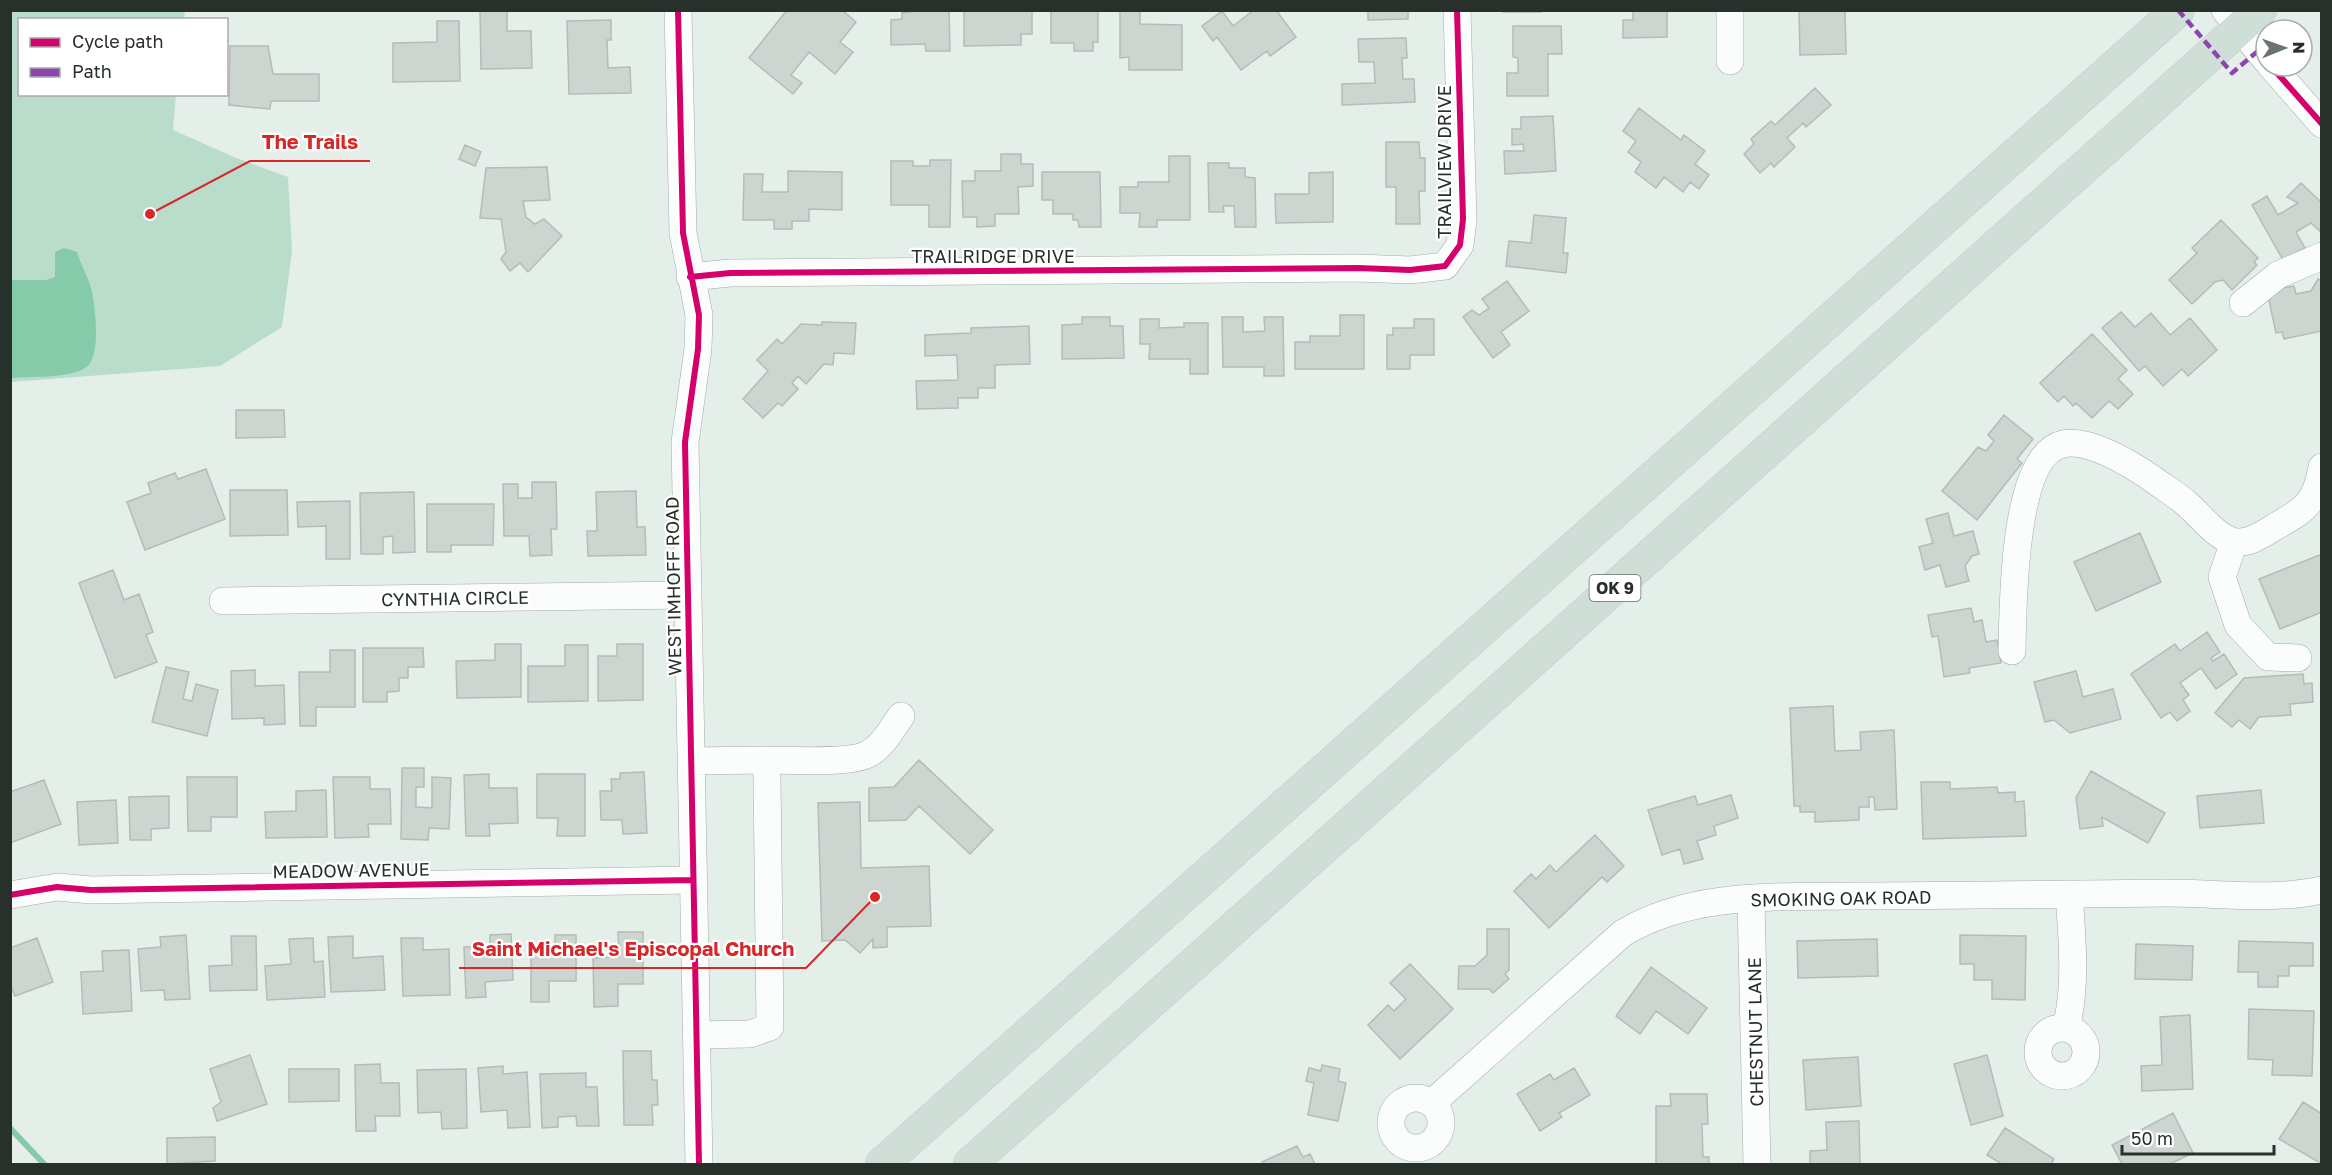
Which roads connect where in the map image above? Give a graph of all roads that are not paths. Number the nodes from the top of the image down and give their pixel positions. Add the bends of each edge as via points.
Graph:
1 (678, 10) edge
2 (1457, 10) edge
3 (1730, 10) edge
4 (2178, 10) edge
5 (2241, 17) edge
6 (2254, 39) edge
7 (1730, 61) dead end
8 (2282, 78) edge
9 (2322, 124) edge
10 (2322, 256) edge
11 (1296, 269) joint
12 (690, 277) junction
13 (2242, 303) dead end
14 (2322, 467) edge
15 (2315, 510) edge
16 (2234, 542) junction
17 (688, 595) junction
18 (223, 602) dead end
19 (2012, 651) dead end
20 (2298, 658) dead end
21 (901, 716) dead end
22 (765, 760) junction
23 (691, 761) junction
24 (693, 880) junction
25 (2322, 890) edge
26 (2068, 894) junction
27 (10, 895) edge
28 (1751, 900) junction
29 (2066, 1028) dead end
30 (696, 1035) junction
31 (1432, 1103) dead end
32 (699, 1164) edge
33 (882, 1164) edge
34 (970, 1164) edge
35 (1757, 1164) edge

1 - 12 street, WEST IMHOFF ROAD via 681,198
2 - 11 street, TRAILVIEW DRIVE via 1463,219 1457,252 1445,266 1431,269
3 - 7 street
4 - 33 highway
5 - 6 street
5 - 34 highway, OK 9
8 - 9 street
10 - 13 street via 2278,275
11 - 12 street, TRAILRIDGE DRIVE via 741,273
12 - 17 street, WEST IMHOFF ROAD via 699,315 686,442
14 - 15 street via 2313,501
15 - 16 street via 2298,514 2252,540
16 - 19 street via 2213,530 2187,503 2152,478 2109,453 2062,444 2047,454 2030,478 2021,511
16 - 20 street via 2222,577 2238,625 2268,657
17 - 18 street, CYNTHIA CIRCLE
17 - 23 street, WEST IMHOFF ROAD
21 - 22 street via 878,747 867,755
22 - 23 street
22 - 30 street via 770,1027 750,1034
23 - 24 street, WEST IMHOFF ROAD
24 - 27 street, MEADOW AVENUE via 91,890 57,887
24 - 30 street, WEST IMHOFF ROAD
25 - 26 street, SMOKING OAK ROAD via 2291,896
26 - 28 street, SMOKING OAK ROAD
26 - 29 street via 2073,976
28 - 31 street, SMOKING OAK ROAD via 1670,910 1623,933
28 - 35 street, CHESTNUT LANE
30 - 32 street, WEST IMHOFF ROAD

